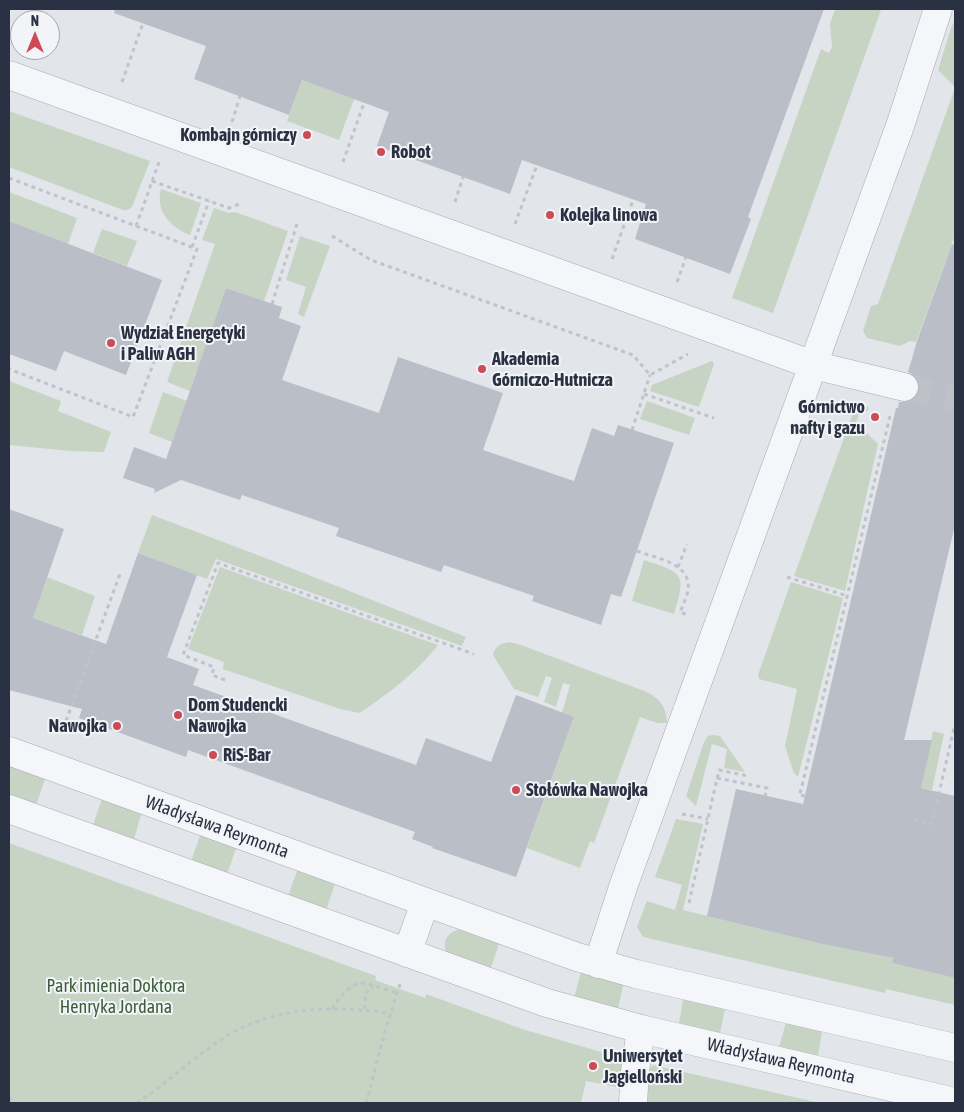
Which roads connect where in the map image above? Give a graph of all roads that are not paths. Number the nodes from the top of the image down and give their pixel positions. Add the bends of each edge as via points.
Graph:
1 (938, 9) edge
2 (9, 75) edge
3 (813, 365) junction
4 (897, 398) tunnel mouth
5 (9, 751) edge
6 (9, 809) edge
7 (425, 903) junction
8 (598, 964) junction
9 (404, 965) junction
10 (641, 1029) junction
11 (955, 1048) edge
12 (916, 1098) edge
13 (955, 1102) edge
14 (633, 1103) edge

1 - 3 street via 900,126
2 - 3 street
3 - 4 street
3 - 8 street via 624,884
5 - 7 street, Władysława Reymonta
6 - 9 street, Władysława Reymonta
7 - 8 street, Władysława Reymonta
7 - 9 street
8 - 11 street, Władysława Reymonta
9 - 10 street, Władysława Reymonta
10 - 12 street, Władysława Reymonta
10 - 14 street
12 - 13 street, Władysława Reymonta

